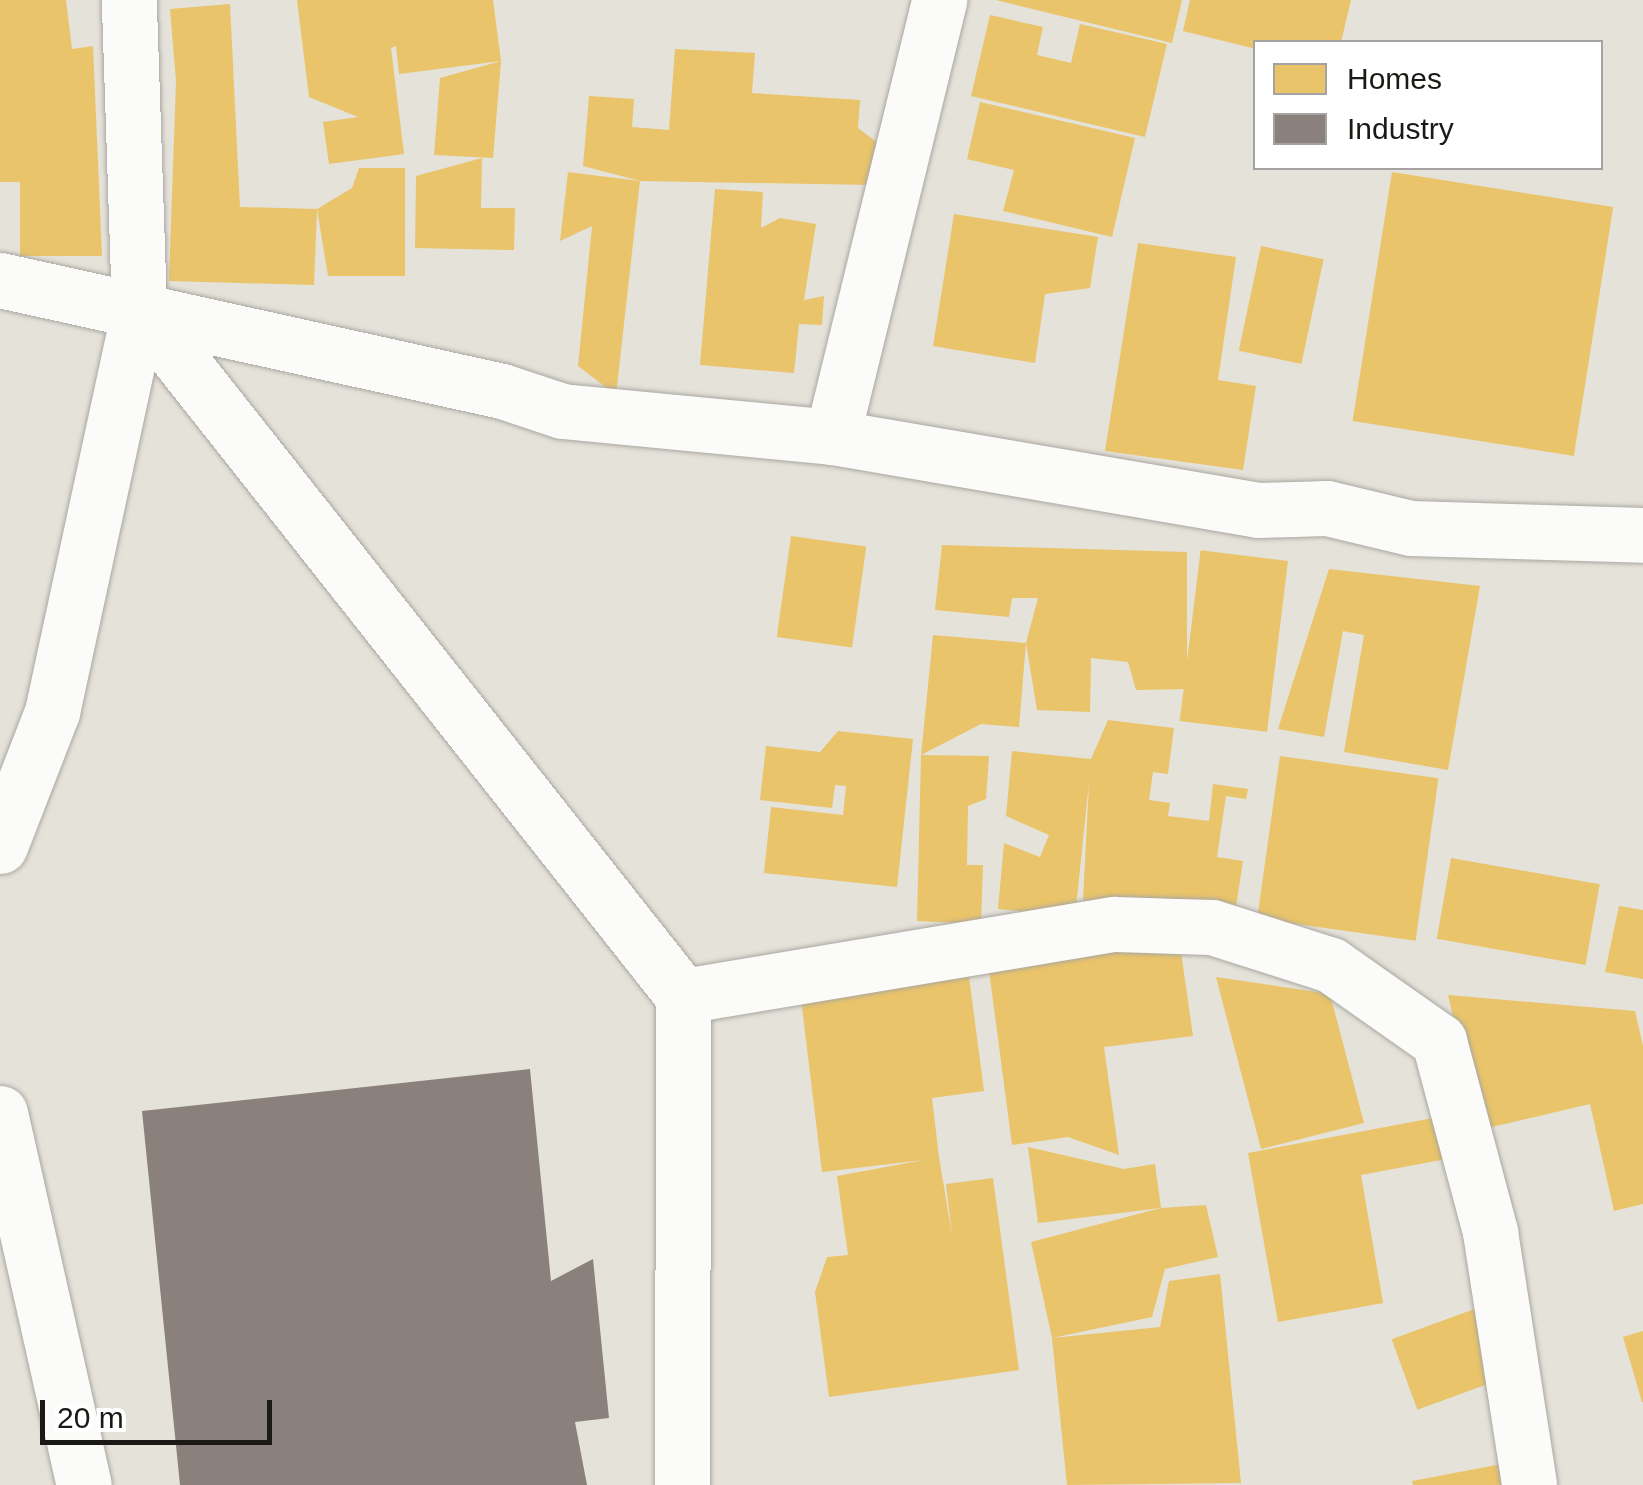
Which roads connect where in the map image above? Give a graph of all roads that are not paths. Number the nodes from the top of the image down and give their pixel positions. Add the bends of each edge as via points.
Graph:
1 (129, 0) edge
2 (939, 0) edge
3 (0, 280) edge
4 (139, 308) junction
5 (832, 436) junction
6 (1643, 535) edge
7 (0, 846) edge
8 (683, 996) junction
9 (0, 1113) edge
10 (84, 1485) edge
11 (682, 1485) edge
12 (1530, 1485) edge

1 - 4 street
2 - 5 street
3 - 4 street
4 - 5 street via 502,391 562,411
4 - 7 street via 52,712
4 - 8 street
5 - 6 street via 1258,510 1326,508 1411,528
8 - 11 street
8 - 12 street via 1115,924 1212,927 1331,965 1439,1041 1490,1232
9 - 10 street

